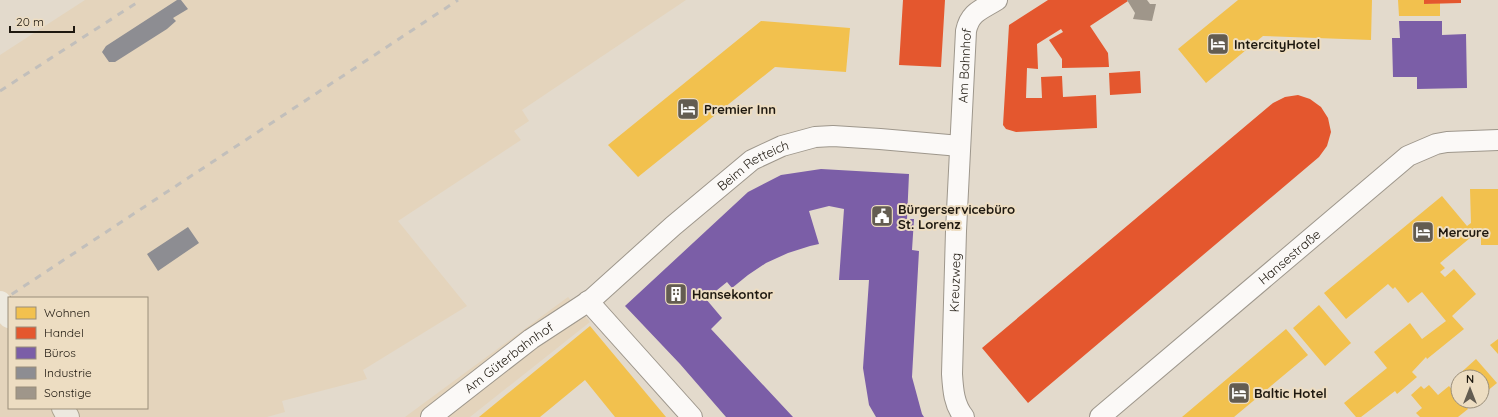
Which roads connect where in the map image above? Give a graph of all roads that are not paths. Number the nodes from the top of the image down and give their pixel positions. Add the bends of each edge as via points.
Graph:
1 (997, 0) edge
2 (1498, 140) edge
3 (960, 146) junction
4 (588, 301) junction
5 (0, 302) edge
6 (8, 315) edge
7 (431, 417) edge
8 (692, 417) edge
9 (964, 417) edge
10 (1100, 417) edge

1 - 3 street, Am Bahnhof via 972,15 967,27
2 - 10 street, Hansestraße via 1447,142 1408,156
3 - 4 street, Beim Retteich via 832,136 815,137 782,146 752,160 735,173
3 - 9 street, Kreuzweg via 952,374 958,410
4 - 7 street, Am Güterbahnhof via 531,339
4 - 8 street
5 - 6 main road, bridge

